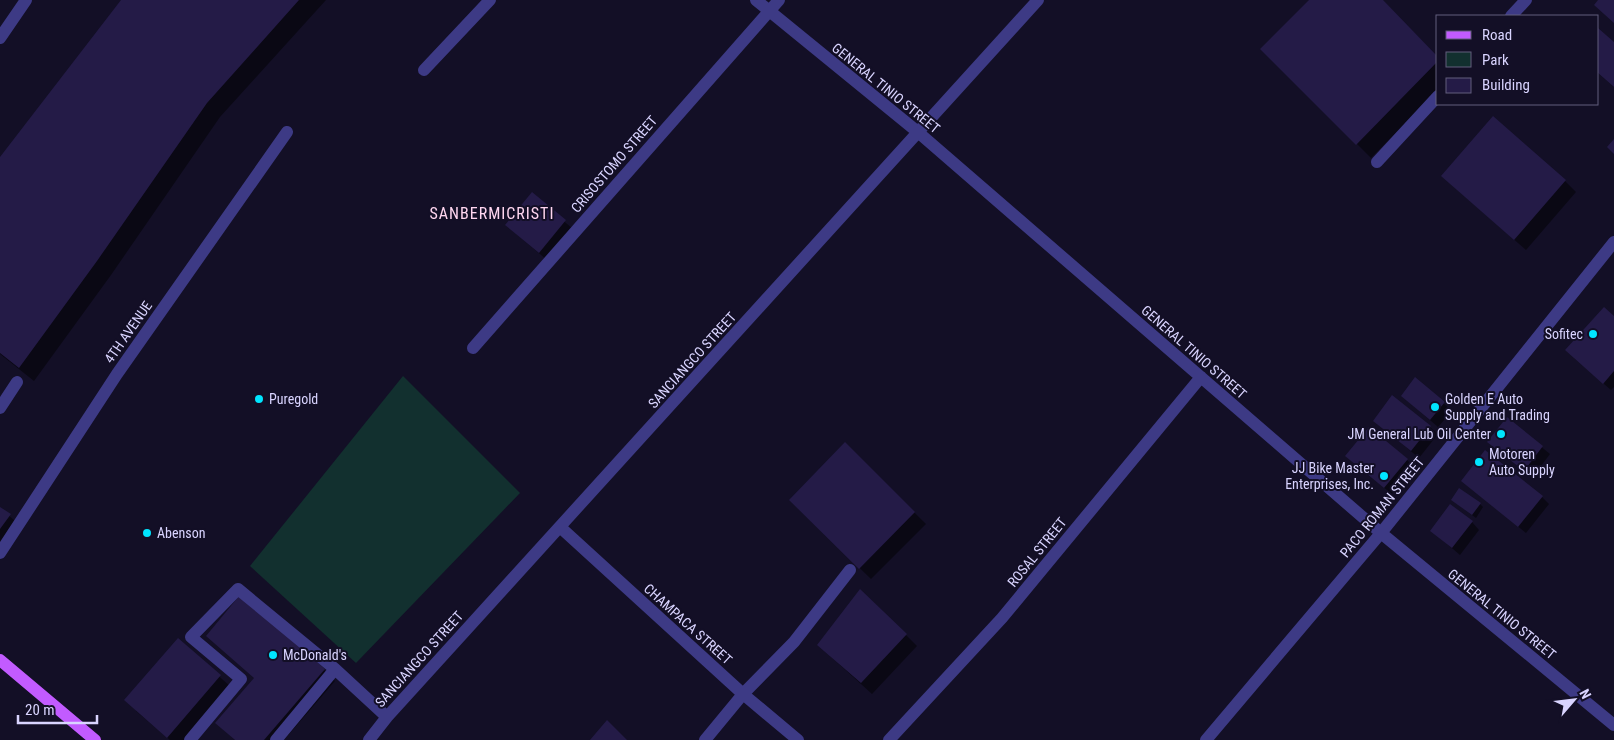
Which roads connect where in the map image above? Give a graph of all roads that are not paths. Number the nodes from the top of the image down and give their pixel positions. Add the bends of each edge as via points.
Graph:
1 (26, 0) edge
2 (490, 0) edge
3 (756, 0) edge
4 (779, 0) edge
5 (1038, 0) edge
6 (1526, 0) edge
7 (768, 11) junction
8 (1512, 15) edge
9 (0, 38) edge
10 (424, 70) dead end
11 (1436, 98) edge
12 (287, 132) dead end
13 (919, 133) junction
14 (1377, 162) dead end
15 (1614, 242) edge
16 (473, 348) dead end
17 (1200, 377) junction
18 (17, 382) dead end
19 (0, 408) edge
20 (560, 527) junction
21 (1381, 533) junction
22 (0, 553) edge
23 (850, 570) dead end
24 (0, 660) edge
25 (335, 669) junction
26 (743, 694) junction
27 (387, 717) junction
28 (1614, 725) edge
29 (95, 740) edge
30 (190, 740) edge
31 (276, 740) edge
32 (369, 740) edge
33 (705, 740) edge
34 (798, 740) edge
35 (889, 740) edge
36 (1206, 740) edge

1 - 9 street
2 - 10 street
3 - 7 street, GENERAL TINIO STREET
4 - 7 street, CRISOSTOMO STREET
5 - 13 street, SANCIANGCO STREET
6 - 8 street
7 - 13 street, GENERAL TINIO STREET
7 - 16 street, CRISOSTOMO STREET
11 - 14 street
12 - 22 street, 4TH AVENUE via 117,374
13 - 17 street, GENERAL TINIO STREET
13 - 20 street, SANCIANGCO STREET
15 - 21 street, PACO ROMAN STREET
17 - 21 street, GENERAL TINIO STREET
17 - 35 street, ROSAL STREET via 1002,618
18 - 19 street
20 - 26 street, CHAMPACA STREET
20 - 27 street, SANCIANGCO STREET
21 - 28 street, GENERAL TINIO STREET
21 - 36 street, PACO ROMAN STREET
23 - 26 street via 794,642
24 - 29 main road
25 - 27 street
25 - 30 street via 238,589 191,637 241,679
25 - 31 street
26 - 33 street
26 - 34 street, CHAMPACA STREET
27 - 32 street, SANCIANGCO STREET

